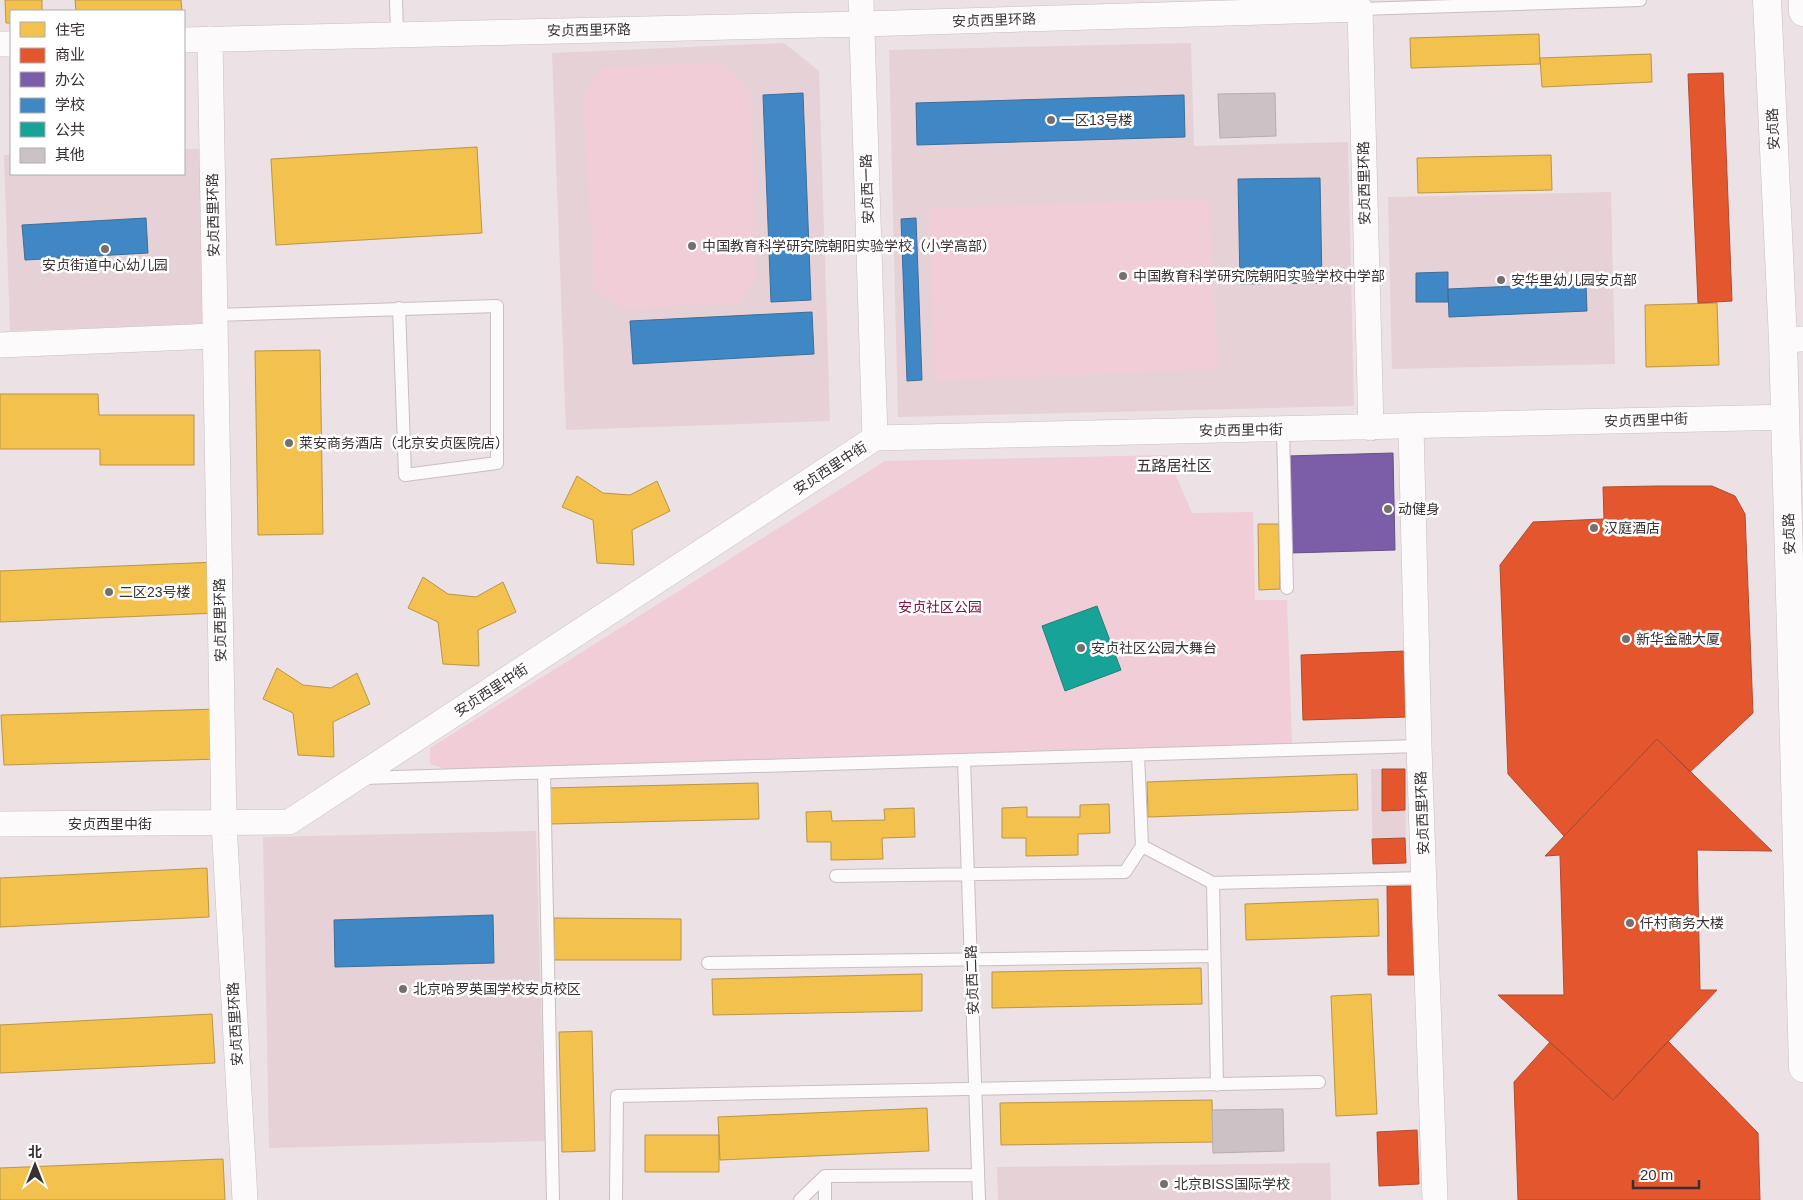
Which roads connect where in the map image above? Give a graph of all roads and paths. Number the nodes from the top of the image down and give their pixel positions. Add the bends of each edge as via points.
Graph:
1 (396, 0) edge
2 (1640, 0) edge
3 (1767, 0) edge
4 (1802, 0) edge
5 (1329, 5) edge
6 (1360, 9) junction
7 (861, 12) edge
8 (1803, 12) edge
9 (398, 35) junction
10 (210, 39) junction
11 (185, 40) edge
12 (399, 308) junction
13 (214, 325) junction
14 (1793, 340) edge
15 (0, 345) edge
16 (1786, 417) junction
17 (1411, 427) junction
18 (1371, 428) junction
19 (1283, 430) junction
20 (875, 438) junction
21 (1286, 588) dead end
22 (1798, 695) edge
23 (1419, 746) junction
24 (1138, 755) junction
25 (964, 760) junction
26 (544, 773) junction
27 (355, 778) junction
28 (224, 823) junction
29 (0, 824) edge
30 (1142, 846) junction
31 (836, 876) dead end
32 (1424, 878) junction
33 (1213, 883) junction
34 (1214, 956) junction
35 (708, 963) dead end
36 (1803, 1068) edge
37 (1319, 1082) dead end
38 (1217, 1085) junction
39 (978, 1175) junction
40 (825, 1176) junction
41 (245, 1200) edge
42 (553, 1200) edge
43 (616, 1200) edge
44 (800, 1200) edge
45 (825, 1200) edge
46 (979, 1200) edge
47 (1435, 1200) edge

1 - 9 lane
2 - 6 lane
3 - 14 street, 安贞路
4 - 8 street
5 - 6 street, 安贞西里环路
5 - 7 street, 安贞西里环路
6 - 18 street, 安贞西里环路
7 - 9 street, 安贞西里环路
7 - 20 street, 安贞西一路
9 - 10 street, 安贞西里环路
10 - 11 street, 安贞西里环路
10 - 13 street, 安贞西里环路
12 - 12 lane via 497,306 497,463 405,475
12 - 13 lane
13 - 15 street
13 - 28 street, 安贞西里环路
14 - 16 street, 安贞路
16 - 17 street, 安贞西里中街
16 - 22 street, 安贞路
17 - 18 street, 安贞西里中街
17 - 23 street, 安贞西里环路
18 - 19 street, 安贞西里中街
19 - 20 street, 安贞西里中街
19 - 21 lane
20 - 27 street, 安贞西里中街
22 - 36 street, 安贞路
23 - 24 lane
23 - 32 street, 安贞西里环路
24 - 25 lane
24 - 30 lane
25 - 26 lane
25 - 39 lane, 安贞西二路
26 - 27 lane
26 - 42 lane
27 - 28 street, 安贞西里中街 via 289,822
28 - 29 street, 安贞西里中街
28 - 41 street, 安贞西里环路
30 - 31 lane via 1125,872
30 - 33 lane
32 - 33 lane
32 - 47 street, 安贞西里环路
33 - 34 lane
34 - 35 lane
34 - 38 lane
37 - 38 lane
38 - 43 lane via 617,1096
39 - 40 lane
39 - 46 lane, 安贞西二路
40 - 44 lane
40 - 45 lane

